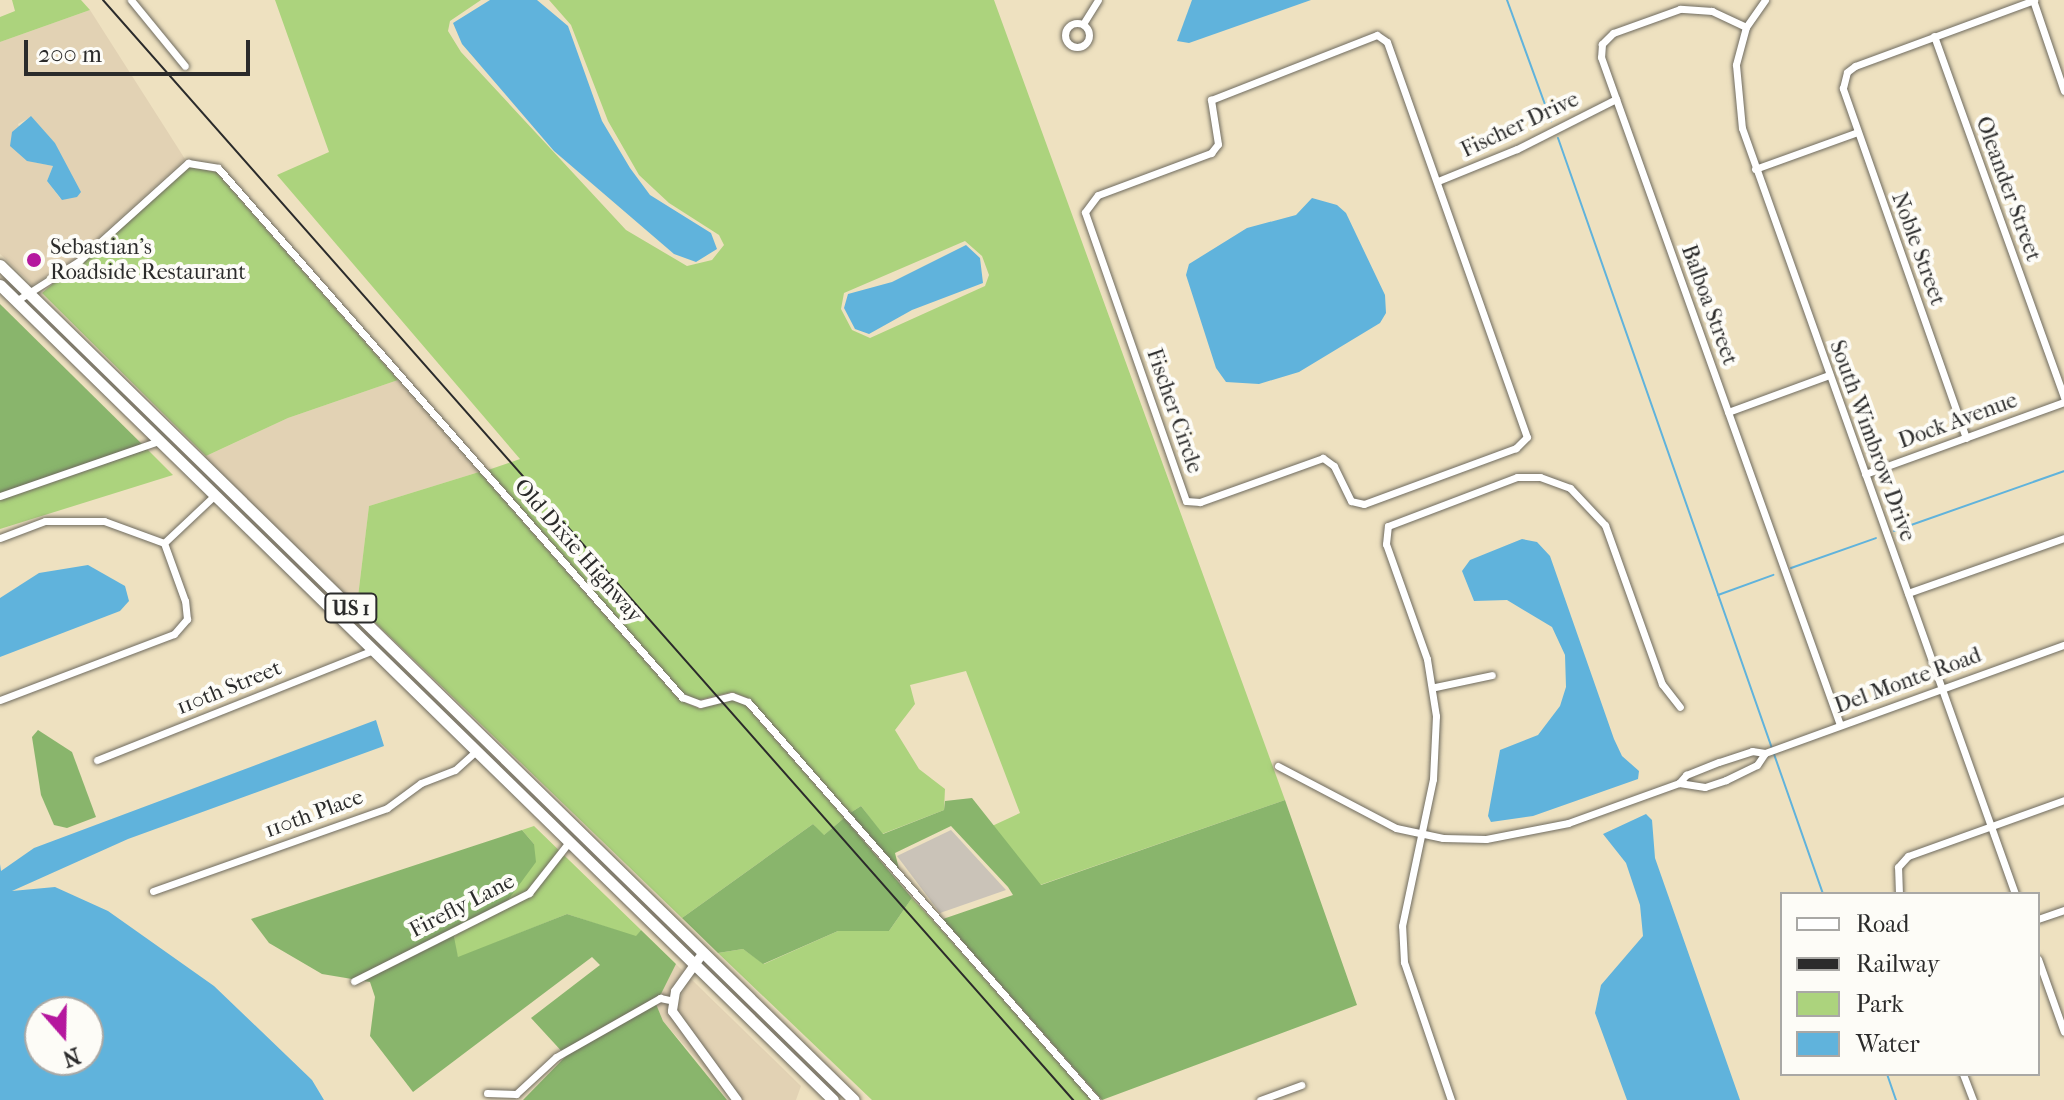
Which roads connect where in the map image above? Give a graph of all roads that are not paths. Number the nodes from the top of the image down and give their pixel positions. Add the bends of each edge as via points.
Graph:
1 (131, 0) edge
2 (1098, 0) edge
3 (1765, 0) edge
4 (2033, 0) edge
5 (1083, 24) dead end
6 (1746, 27) junction
7 (1934, 36) junction
8 (185, 66) dead end
9 (2064, 91) edge
10 (1616, 99) junction
11 (1858, 132) junction
12 (1755, 169) junction
13 (1438, 181) junction
14 (0, 265) edge
15 (0, 285) edge
16 (29, 293) junction
17 (16, 301) junction
18 (1829, 375) junction
19 (2064, 400) edge
20 (1728, 412) junction
21 (1966, 438) junction
22 (159, 441) junction
23 (1865, 474) junction
24 (215, 495) junction
25 (0, 496) edge
26 (237, 496) junction
27 (0, 538) edge
28 (2064, 538) edge
29 (164, 543) junction
30 (1908, 593) junction
31 (2064, 645) edge
32 (374, 650) junction
33 (1492, 675) dead end
34 (1435, 687) junction
35 (1940, 689) junction
36 (0, 700) edge
37 (1680, 707) dead end
38 (467, 721) junction
39 (447, 723) junction
40 (1840, 725) junction
41 (476, 751) junction
42 (1765, 753) junction
43 (97, 760) dead end
44 (1719, 762) junction
45 (1278, 766) dead end
46 (1726, 780) junction
47 (1679, 783) junction
48 (2064, 800) edge
49 (1991, 826) junction
50 (1421, 833) junction
51 (569, 842) junction
52 (153, 891) dead end
53 (1899, 892) edge
54 (2014, 892) edge
55 (2064, 910) edge
56 (2040, 918) edge
57 (703, 952) junction
58 (693, 963) junction
59 (2040, 965) edge
60 (354, 981) dead end
61 (674, 1001) junction
62 (2064, 1032) edge
63 (1964, 1076) edge
64 (1301, 1085) dead end
65 (487, 1093) dead end
66 (737, 1100) edge
67 (833, 1100) edge
68 (854, 1100) edge
69 (1096, 1100) edge
70 (1260, 1100) edge
71 (1451, 1100) edge
72 (1973, 1100) edge

1 - 8 street
2 - 5 street
3 - 6 street, South Wimbrow Drive
4 - 7 street
4 - 9 street
6 - 10 street, Balboa Street via 1712,11 1680,9 1613,33 1602,44 1601,57
6 - 12 street, South Wimbrow Drive via 1735,89
7 - 11 street, Noble Street via 1847,72 1843,88
7 - 19 street, Oleander Street
10 - 13 street, Fischer Drive
10 - 20 street, Balboa Street
11 - 12 street
11 - 21 street, Noble Street
12 - 18 street, South Wimbrow Drive
13 - 13 street, Fischer Circle via 1527,437 1523,443 1364,504 1351,501 1334,466 1323,458 1200,502 1186,501 1085,212 1090,202 1211,153 1218,144 1211,100 1377,35 1387,42
14 - 16 main road, US 1
15 - 17 main road, US 1
16 - 17 street, Old Dixie Highway
16 - 26 main road, US 1
16 - 69 street, Old Dixie Highway via 79,261 188,163 218,168 682,697 700,704 732,696 748,702
17 - 22 main road, US 1
18 - 20 street
18 - 23 street, South Wimbrow Drive
19 - 21 street, Dock Avenue
20 - 40 street, Balboa Street
21 - 23 street, Dock Avenue
22 - 24 main road, US 1
22 - 25 street
23 - 30 street, South Wimbrow Drive
24 - 26 main road
24 - 29 street
24 - 32 main road, US 1
26 - 38 main road, US 1
27 - 29 street via 45,521 104,521
28 - 30 street
29 - 36 street via 187,619 174,634
30 - 35 street, South Wimbrow Drive
31 - 35 street, Del Monte Road
32 - 39 main road, US 1
32 - 43 street, 110th Street
33 - 34 street
34 - 37 street via 1386,544 1388,526 1499,481 1540,477 1570,488 1598,512 1662,684
34 - 50 street via 1437,745
35 - 40 street, Del Monte Road
35 - 49 street, South Wimbrow Drive
38 - 39 main road
38 - 57 main road, US 1
39 - 41 main road, US 1
40 - 42 street, Del Monte Road
41 - 51 main road, US 1
41 - 52 street, 110th Place via 455,770 421,783 387,808
42 - 44 street via 1752,751
42 - 46 street via 1757,765
44 - 46 street
44 - 47 street
45 - 50 street via 1358,812
46 - 47 street via 1705,787
47 - 50 street via 1528,834 1486,839
48 - 49 street
49 - 53 street via 1908,856 1898,867
49 - 54 street, South Wimbrow Drive
50 - 71 street via 1402,926 1404,962
51 - 58 main road, US 1
51 - 60 street, Firefly Lane via 529,893
55 - 56 street
57 - 58 street
57 - 68 main road, US 1
58 - 61 street
58 - 67 main road, US 1
59 - 62 street
61 - 65 street via 660,998 556,1057 516,1094
61 - 66 street via 672,1011 682,1030
63 - 72 street
64 - 70 street

